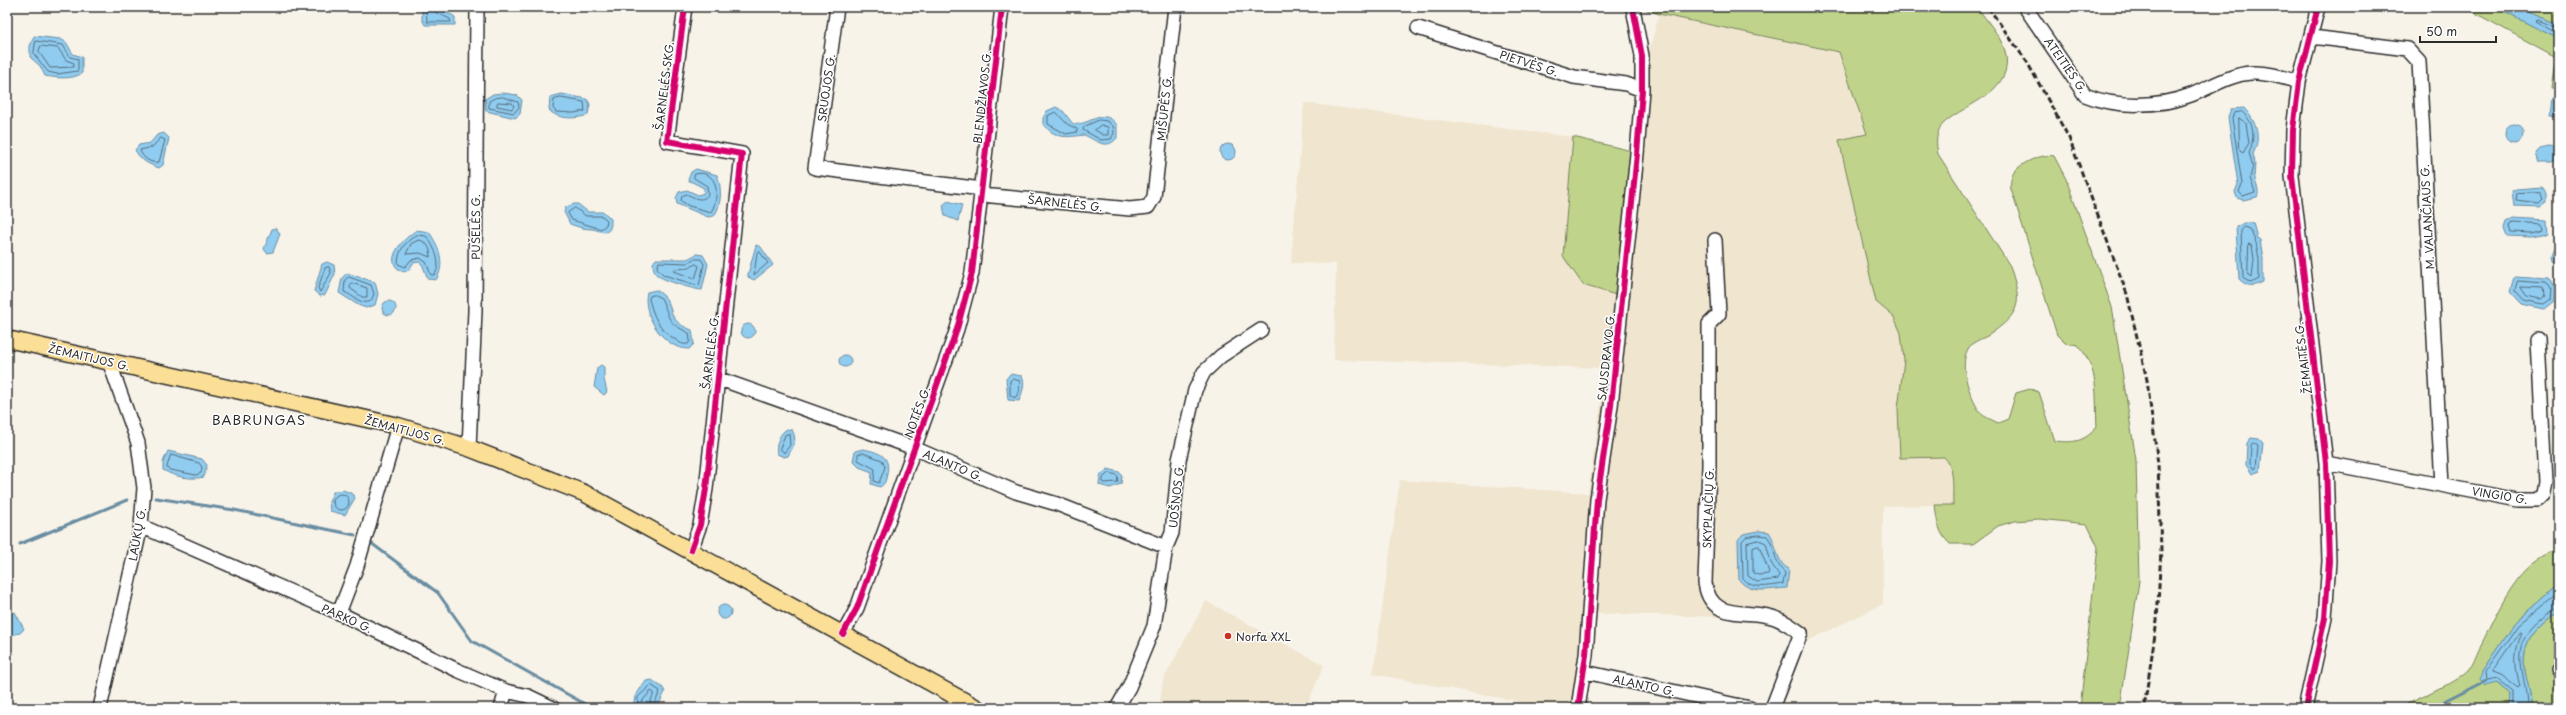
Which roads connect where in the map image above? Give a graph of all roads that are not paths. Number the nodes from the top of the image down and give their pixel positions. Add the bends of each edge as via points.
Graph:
1 (477, 7) edge
2 (685, 7) edge
3 (837, 7) edge
4 (1002, 7) edge
5 (1175, 7) edge
6 (2025, 7) edge
7 (2318, 7) edge
8 (1633, 8) edge
9 (1418, 28) dead end
10 (2312, 37) junction
11 (2299, 82) junction
12 (1642, 90) junction
13 (742, 154) joint
14 (815, 168) joint
15 (982, 192) junction
16 (1148, 207) joint
17 (1715, 240) dead end
18 (1261, 330) dead end
19 (7, 338) edge
20 (2538, 339) dead end
21 (109, 361) junction
22 (717, 378) junction
23 (398, 426) junction
24 (469, 448) junction
25 (914, 448) junction
26 (2326, 463) junction
27 (2442, 485) junction
28 (141, 526) junction
29 (1166, 547) junction
30 (691, 550) junction
31 (339, 613) junction
32 (843, 634) junction
33 (1585, 672) junction
34 (506, 691) junction
35 (100, 708) edge
36 (501, 708) edge
37 (553, 708) edge
38 (978, 708) edge
39 (1117, 708) edge
40 (1578, 708) edge
41 (1750, 708) edge
42 (1772, 708) edge
43 (2304, 708) edge

1 - 24 street, PUŠELĖS G. via 475,311
2 - 13 street, ŠARNELĖS SKG. via 667,140
3 - 14 street, SRUOJOS G.
4 - 15 street, BLENDŽIAVOS G.
5 - 16 street, MIŠUPĖS G. via 1154,197
6 - 11 street, ATEITIES G. via 2085,94 2098,100 2122,103 2162,102 2189,96 2250,73
7 - 10 street, ŽEMAITĖS G.
8 - 12 street, SAUSDRAVO G. via 1642,56
9 - 12 street, PIETVĖS G. via 1574,77 1626,84
10 - 11 street, ŽEMAITĖS G.
10 - 27 street, M. VALANČIAUS G. via 2407,48 2419,62
11 - 26 street, ŽEMAITĖS G. via 2293,130 2292,176
12 - 33 street, SAUSDRAVO G. via 1611,406 1597,499
13 - 22 street, ŠARNELĖS G.
14 - 15 street, ŠARNELĖS G.
15 - 16 street, ŠARNELĖS G. via 1130,210
15 - 25 street, NOTĖS G. via 972,273 957,329
17 - 42 street, SKYPLAIČIŲ G. via 1719,314 1709,324 1709,465 1705,583 1711,600 1719,608 1728,612 1770,616 1784,621 1801,633
18 - 29 street, UOŠNOS G. via 1221,356 1204,372 1194,390 1179,460 1172,533
19 - 21 main road, ŽEMAITIJOS G.
20 - 27 street, VINGIO G. via 2545,482 2542,494 2537,500 2518,500
21 - 23 main road, ŽEMAITIJOS G.
21 - 28 street, LAUKŲ G. via 138,443 144,488
22 - 25 street, ALANTO G.
22 - 30 street, ŠARNELĖS G. via 705,496 700,525
23 - 24 main road, ŽEMAITIJOS G.
23 - 31 street via 357,566
24 - 30 main road, ŽEMAITIJOS G. via 584,493
25 - 29 street, ALANTO G. via 1016,492 1071,509
25 - 32 street, NOTĖS G. via 856,608
26 - 27 street, VINGIO G.
26 - 43 street, ŽEMAITĖS G. via 2329,561 2325,618
28 - 31 street, PARKO G.
28 - 35 street, LAUKŲ G.
29 - 39 street, UOŠNOS G. via 1154,626 1129,687
30 - 32 main road, ŽEMAITIJOS G.
31 - 34 street, PARKO G. via 407,647
32 - 38 main road, ŽEMAITIJOS G.
33 - 40 street, SAUSDRAVO G.
33 - 41 street, ALANTO G.
34 - 36 street
34 - 37 street, PARKO G. via 528,696

